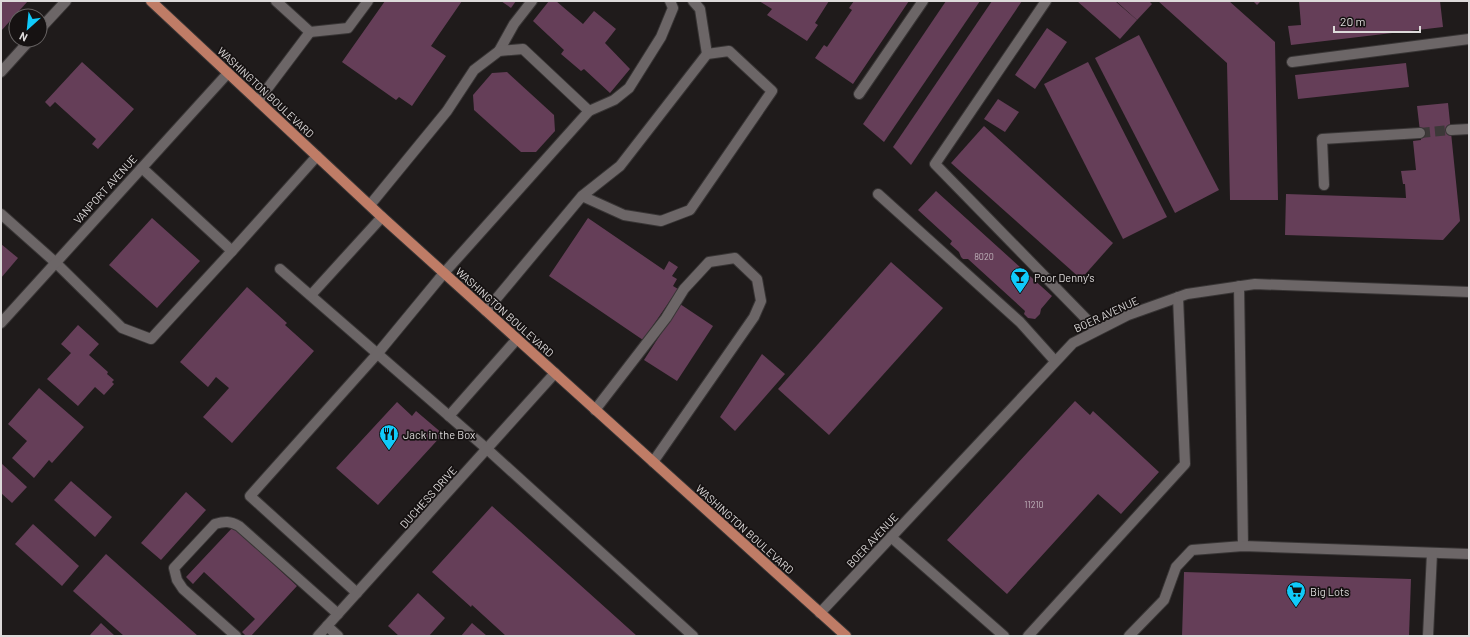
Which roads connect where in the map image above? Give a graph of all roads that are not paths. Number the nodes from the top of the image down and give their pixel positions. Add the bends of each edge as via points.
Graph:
1 (66, 1) edge
2 (151, 1) edge
3 (276, 1) edge
4 (368, 1) edge
5 (532, 1) edge
6 (670, 1) edge
7 (693, 1) edge
8 (923, 1) edge
9 (1046, 1) edge
10 (48, 20) edge
11 (310, 32) junction
12 (1469, 39) edge
13 (23, 48) edge
14 (499, 51) junction
15 (707, 54) junction
16 (1292, 62) dead end
17 (1, 72) edge
18 (228, 73) junction
19 (859, 94) dead end
20 (258, 101) junction
21 (588, 111) junction
22 (1469, 129) edge
23 (1451, 130) tunnel mouth
24 (1420, 133) tunnel mouth
25 (317, 156) junction
26 (142, 168) junction
27 (1324, 185) dead end
28 (878, 194) dead end
29 (582, 196) junction
30 (370, 205) junction
31 (1, 214) edge
32 (382, 217) junction
33 (232, 251) junction
34 (55, 262) junction
35 (280, 269) dead end
36 (444, 273) junction
37 (1238, 286) junction
38 (1469, 292) edge
39 (311, 295) junction
40 (1178, 297) junction
41 (486, 311) junction
42 (1, 323) edge
43 (1097, 330) junction
44 (517, 339) junction
45 (378, 353) junction
46 (1055, 361) junction
47 (555, 374) junction
48 (595, 410) junction
49 (449, 416) junction
50 (487, 449) junction
51 (653, 462) junction
52 (892, 537) junction
53 (1242, 546) junction
54 (1432, 552) junction
55 (1469, 554) edge
56 (357, 594) junction
57 (820, 613) junction
58 (338, 614) junction
59 (327, 626) junction
60 (236, 636) edge
61 (318, 636) edge
62 (338, 636) edge
63 (693, 636) edge
64 (846, 636) edge
65 (1004, 636) edge
66 (1028, 636) edge
67 (1129, 636) edge
68 (1428, 636) edge

1 - 10 street
2 - 18 main road, WASHINGTON BOULEVARD
3 - 11 street
4 - 11 street via 348,28
5 - 14 street via 514,24
6 - 21 street via 673,8 662,37 629,88 614,100
7 - 15 street via 700,8
8 - 19 street
9 - 43 street via 935,164
11 - 20 street
12 - 16 street
13 - 17 street
14 - 21 street via 523,49
14 - 30 street via 474,70 447,111
15 - 29 street via 620,166
15 - 29 street via 729,51 772,91 690,210 661,221 624,215
18 - 20 main road, WASHINGTON BOULEVARD
18 - 26 street, VANPORT AVENUE
20 - 25 main road, WASHINGTON BOULEVARD
21 - 36 street
22 - 23 street
24 - 27 street via 1322,139
25 - 30 main road, WASHINGTON BOULEVARD
25 - 33 street
26 - 33 street
26 - 34 street, VANPORT AVENUE
28 - 46 street via 1020,322
29 - 41 street
30 - 32 main road, WASHINGTON BOULEVARD
31 - 34 street
32 - 36 main road, WASHINGTON BOULEVARD
32 - 39 street
33 - 34 street via 151,338 122,328
34 - 42 street, VANPORT AVENUE
35 - 39 street
36 - 41 main road, WASHINGTON BOULEVARD
36 - 45 street
37 - 38 street, BOER AVENUE via 1255,284
37 - 40 street, BOER AVENUE
37 - 53 street
39 - 45 street
40 - 43 street, BOER AVENUE via 1128,315
40 - 66 street via 1185,464
41 - 44 main road, WASHINGTON BOULEVARD
43 - 46 street, BOER AVENUE via 1073,343
44 - 47 main road, WASHINGTON BOULEVARD
44 - 49 street
45 - 49 street
45 - 56 street via 250,496
46 - 52 street, BOER AVENUE
47 - 48 main road, WASHINGTON BOULEVARD
47 - 50 street, DUCHESS DRIVE
48 - 51 main road, WASHINGTON BOULEVARD
48 - 51 street via 666,318 684,289 709,262 735,258 757,279 761,301 754,317
49 - 50 street
50 - 56 street, DUCHESS DRIVE
50 - 63 street
51 - 57 main road, WASHINGTON BOULEVARD
52 - 57 street, BOER AVENUE
52 - 65 street
53 - 54 street
53 - 67 street via 1192,550 1176,567 1164,600
54 - 55 street
54 - 68 street
56 - 58 street, DUCHESS DRIVE
57 - 64 main road, WASHINGTON BOULEVARD
58 - 59 street, DUCHESS DRIVE
58 - 60 street via 239,526 224,521 215,524 174,568 183,589
59 - 61 street, DUCHESS DRIVE
59 - 62 street

